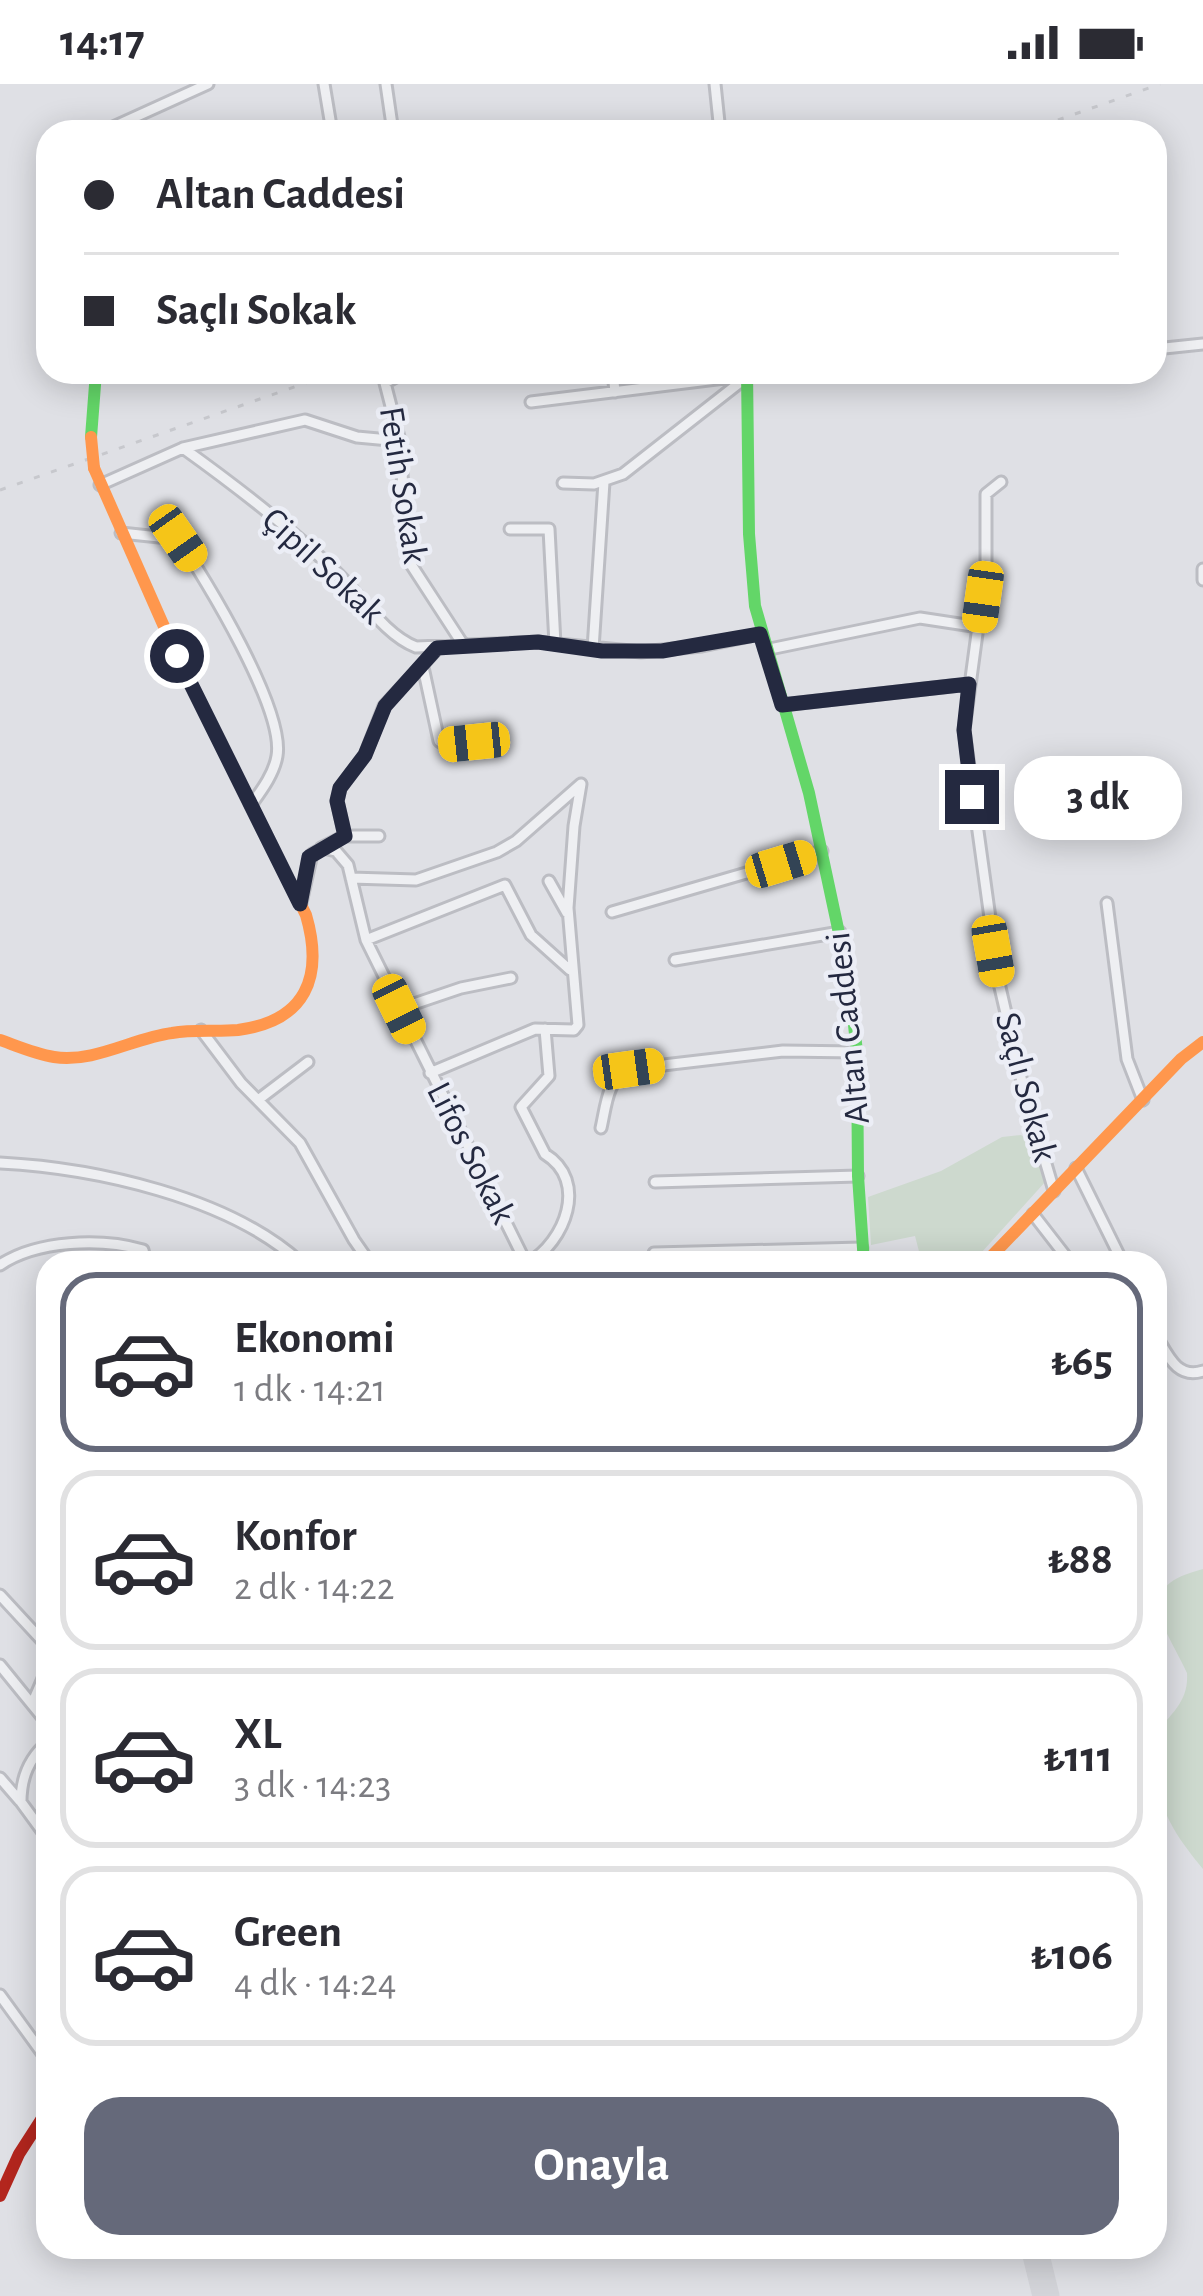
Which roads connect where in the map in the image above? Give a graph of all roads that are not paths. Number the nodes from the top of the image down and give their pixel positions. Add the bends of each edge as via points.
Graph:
1 (208, 84) edge
2 (324, 84) edge
3 (386, 84) edge
4 (715, 84) edge
5 (128, 120) edge
6 (330, 120) edge
7 (391, 120) edge
8 (719, 120) edge
9 (1203, 344) edge
10 (1167, 348) edge
11 (95, 384) edge
12 (385, 384) edge
13 (614, 384) edge
14 (673, 384) edge
15 (735, 384) edge
16 (747, 384) edge
17 (614, 392) junction
18 (531, 401) dead end
19 (400, 441) junction
20 (183, 448) junction
21 (604, 482) junction
22 (1001, 482) dead end
23 (563, 483) dead end
24 (100, 485) junction
25 (510, 529) dead end
26 (121, 533) junction
27 (1203, 569) edge
28 (1203, 580) edge
29 (979, 627) junction
30 (760, 634) junction
31 (556, 644) junction
32 (464, 646) junction
33 (437, 648) junction
34 (593, 650) junction
35 (765, 650) junction
36 (423, 667) junction
37 (969, 684) junction
38 (782, 705) junction
39 (474, 742) dead end
40 (251, 806) junction
41 (345, 836) junction
42 (379, 836) dead end
43 (319, 849) junction
44 (822, 851) junction
45 (351, 878) junction
46 (549, 881) dead end
47 (1107, 903) dead end
48 (300, 904) junction
49 (612, 912) dead end
50 (568, 915) junction
51 (840, 932) junction
52 (366, 940) junction
53 (675, 960) dead end
54 (571, 970) junction
55 (511, 978) dead end
56 (399, 1009) junction
57 (201, 1030) junction
58 (545, 1030) junction
59 (0, 1040) edge
60 (1203, 1042) edge
61 (857, 1052) junction
62 (308, 1062) dead end
63 (430, 1073) junction
64 (258, 1100) junction
65 (1143, 1100) junction
66 (601, 1128) dead end
67 (0, 1162) edge
68 (1076, 1168) junction
69 (858, 1176) junction
70 (655, 1182) dead end
71 (1054, 1191) junction
72 (1033, 1214) junction
73 (44, 1251) edge
74 (143, 1251) edge
75 (284, 1251) edge
76 (362, 1251) edge
77 (521, 1251) edge
78 (541, 1251) edge
79 (863, 1251) edge
80 (997, 1251) edge
81 (1062, 1251) edge
82 (1117, 1251) edge
83 (36, 1252) edge
84 (0, 1265) edge
85 (1167, 1352) edge
86 (1203, 1371) edge
87 (0, 1595) edge
88 (36, 1634) edge
89 (0, 1665) edge
90 (36, 1695) edge
91 (32, 1704) junction
92 (36, 1709) edge
93 (36, 1756) edge
94 (0, 1778) edge
95 (21, 1802) junction
96 (36, 1823) edge
97 (0, 1995) edge
98 (36, 2044) edge
99 (36, 2128) edge
100 (0, 2196) edge

1 - 5 street
2 - 6 street
3 - 7 street
4 - 8 street
9 - 10 street
11 - 24 street, bridge via 91,437
12 - 19 street, Fetih Sokak
13 - 17 street
14 - 17 street
15 - 21 street
16 - 30 street, Altan Caddesi
17 - 18 street
19 - 20 street via 305,420
19 - 32 street, Fetih Sokak via 412,566
20 - 24 street
20 - 33 street, Çipil Sokak via 305,543 399,638
21 - 23 street
21 - 34 street
22 - 29 street, Saçlı Sokak via 986,494
24 - 26 street
25 - 31 street via 549,529
26 - 40 street
26 - 40 street via 178,538 265,694 277,758
27 - 28 street
29 - 35 street via 920,618
29 - 37 street, Saçlı Sokak
30 - 34 street, Çipil Sokak via 662,651
30 - 35 street, Altan Caddesi
31 - 32 street, Çipil Sokak
31 - 34 street, Çipil Sokak
32 - 33 street, Çipil Sokak
33 - 36 street
35 - 38 street, Altan Caddesi
36 - 39 street via 439,742
36 - 41 street via 385,706 365,755 340,788
37 - 38 street
37 - 71 street, Saçlı Sokak via 964,730 993,951
38 - 44 street, Altan Caddesi
40 - 48 street
41 - 42 street
41 - 43 street
43 - 45 street via 342,856
43 - 48 street via 308,861
44 - 49 street
44 - 51 street, Altan Caddesi
45 - 50 street via 416,880 497,852 581,784
45 - 52 street, Lifos Sokak
46 - 50 street
47 - 65 street via 1127,1059
48 - 57 street via 316,951 309,988 264,1024
50 - 54 street
51 - 53 street
51 - 61 street, Altan Caddesi
52 - 54 street via 505,885 531,935
52 - 56 street, Lifos Sokak
54 - 58 street via 578,1025
55 - 56 street
56 - 63 street, Lifos Sokak
57 - 59 street via 71,1058
57 - 64 street
58 - 63 street
58 - 78 street via 549,1076 521,1107 564,1174 569,1201
60 - 65 street
61 - 66 street via 783,1051 629,1069 610,1090
61 - 69 street, Altan Caddesi
62 - 64 street
63 - 77 street, Lifos Sokak
64 - 76 street via 300,1143
65 - 68 street
67 - 75 street via 114,1177 243,1223
68 - 71 street
68 - 82 street
69 - 70 street
69 - 79 street, Altan Caddesi
71 - 72 street
72 - 80 street
72 - 81 street
73 - 74 street via 87,1244
83 - 84 street
85 - 86 street via 1179,1370
87 - 88 street
89 - 91 street
90 - 91 street
91 - 92 street
93 - 95 street
94 - 95 street
95 - 96 street
97 - 98 street
99 - 100 street

